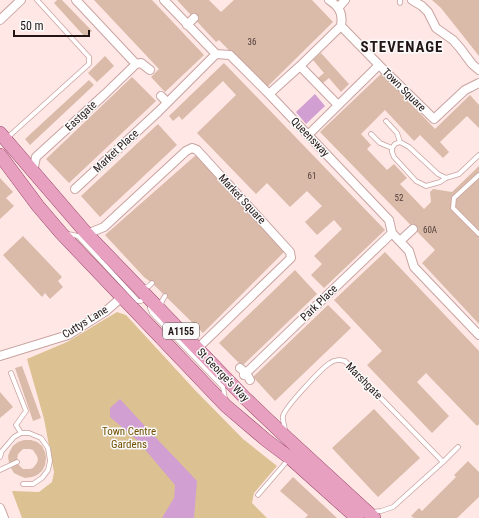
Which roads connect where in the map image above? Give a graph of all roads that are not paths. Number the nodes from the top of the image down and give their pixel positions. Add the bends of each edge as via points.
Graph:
1 (21, 0) edge
2 (36, 0) edge
3 (76, 0) edge
4 (164, 0) edge
5 (329, 0) edge
6 (345, 0) edge
7 (412, 0) edge
8 (338, 8) junction
9 (194, 18) dead end
10 (0, 20) edge
11 (187, 25) junction
12 (341, 26) junction
13 (216, 54) junction
14 (136, 64) junction
15 (378, 64) junction
16 (300, 66) junction
17 (150, 70) dead end
18 (479, 70) edge
19 (479, 83) edge
20 (269, 94) junction
21 (338, 105) junction
22 (158, 112) junction
23 (165, 118) dead end
24 (386, 121) dead end
25 (372, 134) dead end
26 (308, 135) junction
27 (3, 137) edge
28 (400, 142) junction
29 (392, 148) junction
30 (0, 155) edge
31 (479, 155) edge
32 (33, 172) junction
33 (479, 175) edge
34 (446, 178) junction
35 (75, 189) dead end
36 (413, 229) dead end
37 (61, 233) junction
38 (392, 233) junction
39 (87, 234) junction
40 (479, 234) edge
41 (400, 241) junction
42 (152, 283) dead end
43 (137, 286) junction
44 (122, 296) junction
45 (165, 296) dead end
46 (144, 299) dead end
47 (156, 308) junction
48 (479, 335) edge
49 (198, 348) junction
50 (0, 356) edge
51 (11, 373) dead end
52 (245, 374) dead end
53 (226, 406) junction
54 (21, 433) junction
55 (287, 438) junction
56 (458, 447) dead end
57 (0, 457) edge
58 (290, 458) junction
59 (17, 462) dead end
60 (443, 462) junction
61 (0, 470) edge
62 (23, 484) dead end
63 (258, 495) dead end
64 (0, 508) edge
65 (367, 516) edge
66 (4, 518) edge

1 - 10 street
2 - 27 lane via 89,57 89,64 22,125
3 - 14 street
4 - 11 street, Queensway
5 - 8 street
6 - 8 street
7 - 18 street via 428,12 436,28 453,40
8 - 12 street via 342,18
9 - 11 street
11 - 13 street, Queensway
12 - 15 street, Town Square
12 - 16 street
13 - 20 street, Queensway via 230,55
13 - 22 street, Market Place via 164,99
14 - 17 street via 141,63
14 - 32 street, Eastgate via 36,157
15 - 19 street, Town Square via 434,119 465,90
15 - 21 street, Town Square
16 - 20 street
16 - 21 street
20 - 26 street, Queensway
21 - 26 street, Town Square
22 - 23 street
22 - 35 street, Market Place
24 - 28 lane via 397,133
25 - 29 lane via 380,143
26 - 38 street, Queensway via 389,220
27 - 32 main road, St George's Way / A1155
28 - 29 lane
28 - 34 lane
29 - 34 lane via 394,157 416,181 426,186
30 - 37 main road, St George's Way / A1155
31 - 34 lane via 459,174
32 - 39 main road, St George's Way / A1155
33 - 40 lane via 454,198 453,208
36 - 41 street
37 - 44 main road, St George's Way / A1155
37 - 46 lane via 78,236 138,301
38 - 41 street, Queensway
38 - 52 street, Park Place
39 - 43 main road, St George's Way / A1155
39 - 49 street, Market Square via 104,227 186,151 192,148 197,150 290,252 291,258
41 - 48 street, Queensway via 409,251 414,267
42 - 43 lane via 144,288
43 - 47 main road, St George's Way / A1155
44 - 50 street, Cuttys Lane via 106,311 68,335
44 - 53 main road, St George's Way / A1155
45 - 47 lane via 161,305
47 - 49 main road, St George's Way / A1155
47 - 53 lane via 150,308 222,387
49 - 55 main road, St George's Way / A1155
51 - 54 lane via 26,411 16,425
53 - 58 main road, St George's Way / A1155
54 - 57 lane via 14,437
54 - 62 lane via 41,438 48,448 50,461 48,470 42,478 33,484
55 - 60 lane, Marshgate via 283,415 308,384 331,362 339,359 345,361
55 - 65 main road, St George's Way / A1155
56 - 60 lane
58 - 63 lane
58 - 65 main road, St George's Way / A1155
59 - 61 lane
60 - 65 lane via 393,507
64 - 66 street

